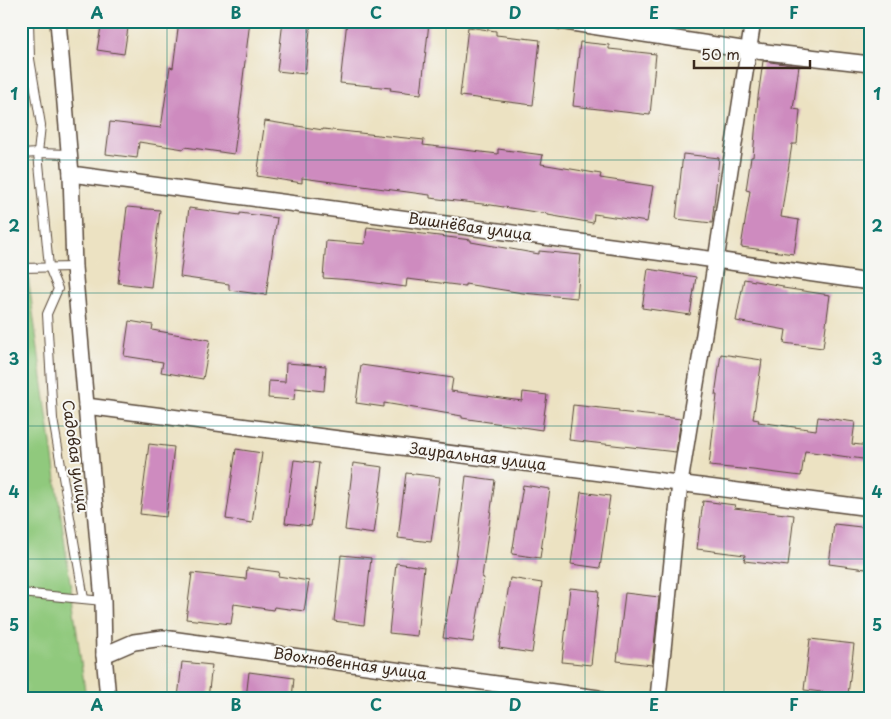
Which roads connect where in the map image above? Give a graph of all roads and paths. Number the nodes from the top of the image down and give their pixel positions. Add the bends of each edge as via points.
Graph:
1 (29, 21) edge
2 (58, 21) edge
3 (559, 21) edge
4 (752, 21) edge
5 (748, 50) junction
6 (870, 64) edge
7 (38, 153) junction
8 (21, 154) edge
9 (69, 154) junction
10 (71, 174) junction
11 (716, 260) junction
12 (49, 267) junction
13 (74, 267) junction
14 (21, 268) edge
15 (870, 282) edge
16 (86, 406) junction
17 (680, 483) junction
18 (870, 508) edge
19 (21, 592) edge
20 (84, 599) junction
21 (103, 601) junction
22 (104, 655) junction
23 (108, 698) edge
24 (598, 698) edge
25 (658, 698) edge

1 - 7 lane, Садовая улица via 30,59 41,125
2 - 9 street
3 - 5 street
4 - 5 street
5 - 6 street
5 - 11 street
7 - 8 lane
7 - 9 lane
7 - 12 lane, Садовая улица
9 - 10 street
10 - 11 street, Вишнёвая улица
10 - 13 street
11 - 15 street, Вишнёвая улица
11 - 17 street
12 - 13 lane
12 - 14 lane
12 - 20 lane, Садовая улица via 58,289 47,314 53,419
13 - 16 street
16 - 17 street, Зауральная улица
16 - 21 street
17 - 18 street, Зауральная улица
17 - 25 street
19 - 20 lane
20 - 21 lane
21 - 22 street
22 - 23 street
22 - 24 street, Вдохновенная улица via 134,642 163,638

